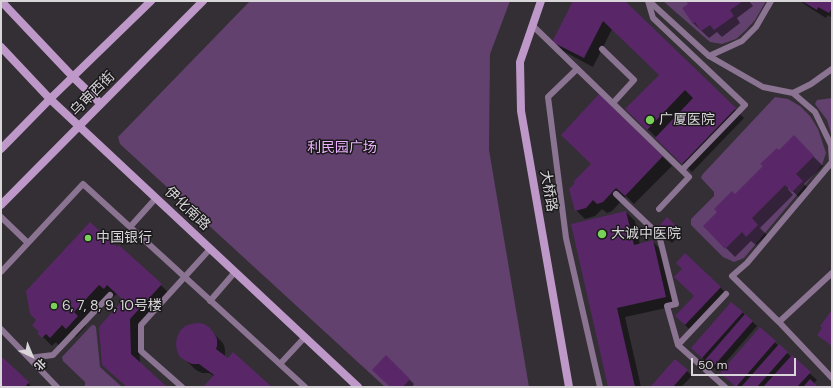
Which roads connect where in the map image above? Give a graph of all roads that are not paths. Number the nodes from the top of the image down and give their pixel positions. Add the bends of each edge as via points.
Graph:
1 (1, 1) edge
2 (151, 1) edge
3 (203, 1) edge
4 (541, 1) edge
5 (649, 1) edge
6 (771, 1) edge
7 (533, 26) junction
8 (1, 47) edge
9 (602, 49) dead end
10 (709, 56) junction
11 (577, 68) junction
12 (832, 69) edge
13 (72, 77) junction
14 (793, 93) junction
15 (50, 100) junction
16 (613, 103) junction
17 (101, 104) junction
18 (79, 126) junction
19 (1, 149) edge
20 (832, 162) edge
21 (682, 170) junction
22 (616, 194) dead end
23 (156, 198) junction
24 (1, 205) edge
25 (659, 209) dead end
26 (1, 217) edge
27 (130, 227) junction
28 (28, 243) junction
29 (210, 249) junction
30 (1, 272) edge
31 (235, 272) junction
32 (832, 273) edge
33 (185, 277) junction
34 (726, 294) dead end
35 (110, 295) dead end
36 (210, 300) junction
37 (779, 322) junction
38 (1, 329) edge
39 (305, 338) junction
40 (678, 345) junction
41 (29, 358) junction
42 (280, 364) junction
43 (832, 378) edge
44 (57, 387) edge
45 (182, 387) edge
46 (305, 387) edge
47 (358, 387) edge
48 (569, 387) edge
49 (600, 387) edge
50 (725, 387) edge

1 - 13 main road
2 - 13 main road, 乌审西街
3 - 17 main road, 乌审西街
4 - 7 main road, 大桥路
5 - 10 lane
5 - 21 lane via 653,18 745,105
6 - 10 lane via 756,27 742,42
7 - 11 lane
7 - 48 main road, 大桥路 via 520,62 521,111
8 - 15 main road, 伊化南路
9 - 16 lane via 634,80
10 - 14 lane via 763,87
11 - 16 lane
11 - 49 lane via 548,97 566,238
12 - 14 lane
13 - 15 main road, 乌审西街
13 - 17 main road
14 - 20 lane via 815,112 831,145
15 - 18 main road, 伊化南路
15 - 19 main road, 乌审西街
16 - 21 lane
17 - 18 main road, 乌审西街
18 - 23 main road, 伊化南路
18 - 24 main road, 乌审西街
20 - 37 lane via 747,263 732,276
21 - 25 lane via 689,177
22 - 40 lane via 659,235 676,304 667,306
23 - 27 lane
23 - 29 main road, 伊化南路
26 - 28 lane
27 - 28 lane via 83,184
27 - 33 lane
28 - 30 lane
29 - 31 main road, 伊化南路
29 - 33 lane
31 - 36 lane
31 - 39 main road, 伊化南路
32 - 37 lane
33 - 36 lane
33 - 45 lane via 141,325 141,351
34 - 40 lane
35 - 41 lane via 54,355
36 - 42 lane
37 - 43 lane
38 - 41 lane
39 - 42 lane
39 - 47 main road, 伊化南路
40 - 50 lane
41 - 44 lane
42 - 46 lane

